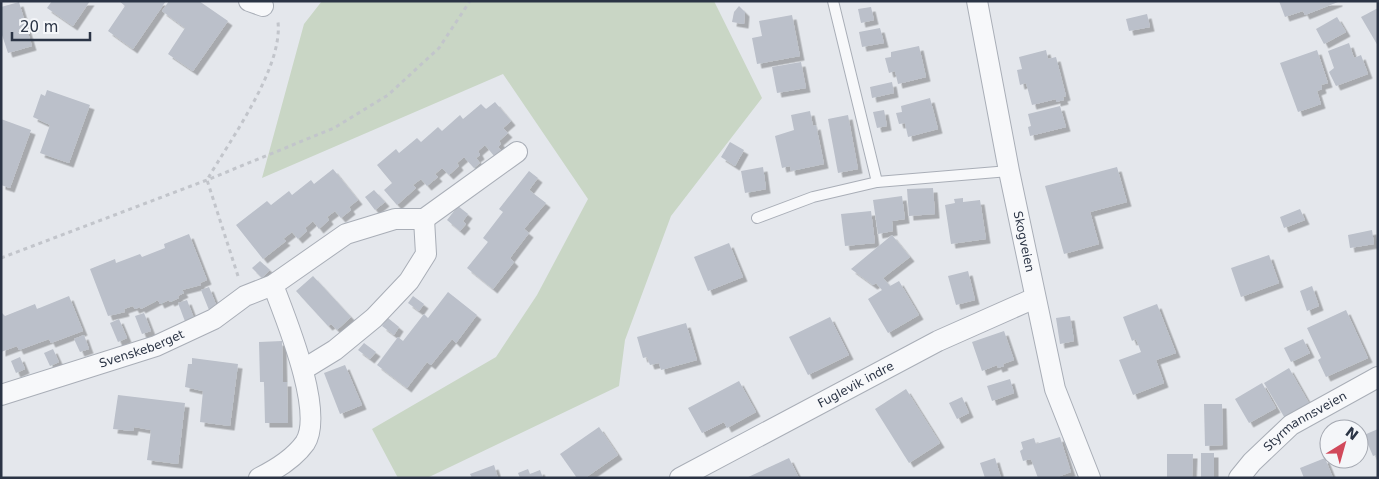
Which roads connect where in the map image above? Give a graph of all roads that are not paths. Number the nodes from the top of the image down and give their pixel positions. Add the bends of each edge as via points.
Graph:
1 (833, 1) edge
2 (977, 1) edge
3 (517, 152) dead end
4 (1009, 170) junction
5 (877, 182) junction
6 (757, 218) dead end
7 (424, 219) junction
8 (273, 284) junction
9 (1035, 298) junction
10 (304, 369) junction
11 (1378, 377) edge
12 (1, 395) edge
13 (259, 478) edge
14 (680, 478) edge
15 (1090, 478) edge
16 (1239, 478) edge

1 - 5 lane
2 - 4 street, Skogveien
3 - 7 street
4 - 5 lane
4 - 9 street, Skogveien
5 - 6 lane via 813,197
7 - 8 street, Svenskeberget via 395,219 346,234
7 - 10 street via 426,254 409,281 374,318 335,350
8 - 10 street
8 - 12 street, Svenskeberget via 245,296 214,319 156,346
9 - 14 street, Fuglevik indre via 938,342
9 - 15 street, Skogveien via 1055,389
10 - 13 street via 310,423 305,442 291,457
11 - 16 street, Styrmannsveien via 1291,425

